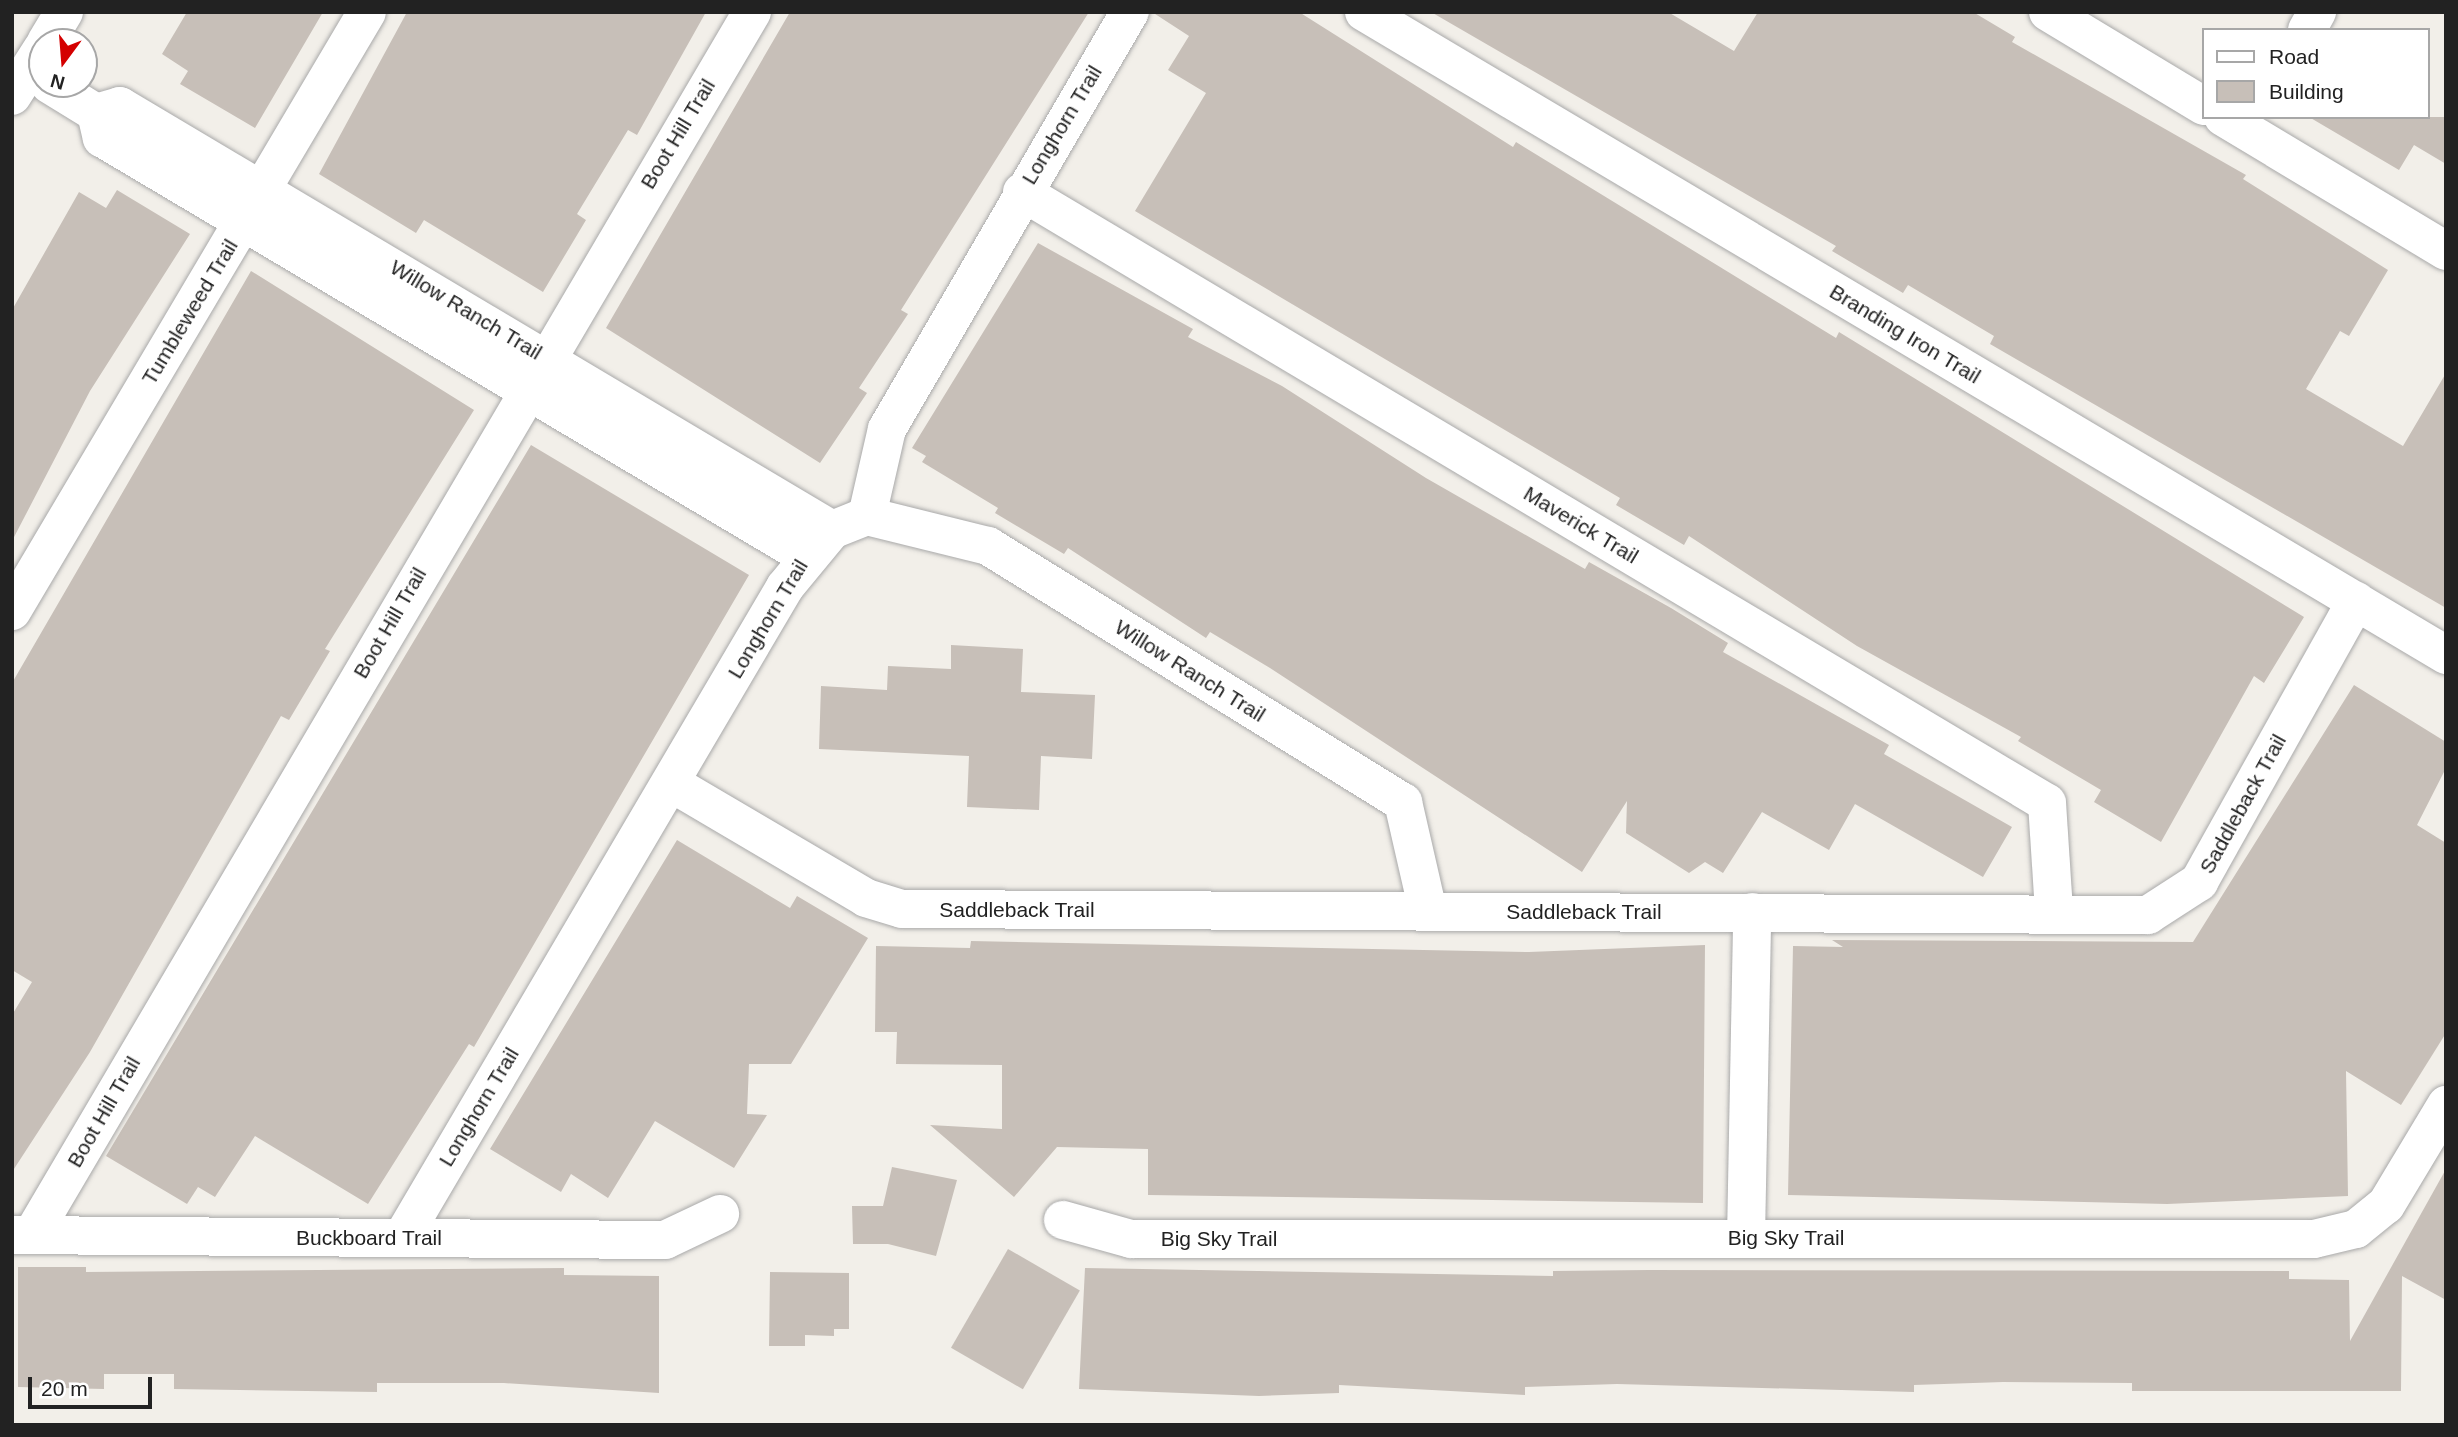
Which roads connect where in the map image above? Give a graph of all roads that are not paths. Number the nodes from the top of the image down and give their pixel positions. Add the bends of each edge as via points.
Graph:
1 (64, 12) edge
2 (368, 12) edge
3 (751, 12) edge
4 (1130, 12) edge
5 (1364, 12) edge
6 (2048, 12) edge
7 (2317, 12) edge
8 (57, 28) edge
9 (2308, 28) edge
10 (75, 98) edge
11 (2202, 105) edge
12 (96, 113) junction
13 (2242, 122) edge
14 (262, 189) junction
15 (1022, 192) junction
16 (243, 222) junction
17 (2446, 251) edge
18 (545, 357) junction
19 (525, 391) junction
20 (867, 516) junction
21 (819, 543) junction
22 (2356, 601) junction
23 (12, 611) edge
24 (2446, 655) edge
25 (671, 783) junction
26 (1428, 911) junction
27 (1752, 912) junction
28 (2054, 912) junction
29 (2446, 1105) edge
30 (720, 1214) dead end
31 (1063, 1220) dead end
32 (22, 1235) edge
33 (402, 1238) junction
34 (1746, 1238) junction

1 - 8 street
2 - 14 street, Tumbleweed Trail
3 - 18 street, Boot Hill Trail
4 - 15 street, Longhorn Trail
5 - 22 street, Branding Iron Trail
6 - 11 street
7 - 9 street
10 - 12 street
12 - 14 street, Willow Ranch Trail via 120,106
12 - 16 street, Willow Ranch Trail via 102,138
13 - 17 street
14 - 16 street, Tumbleweed Trail
14 - 18 street, Willow Ranch Trail
15 - 20 street, Longhorn Trail via 887,429
15 - 28 street, Maverick Trail via 2047,803
16 - 19 street, Willow Ranch Trail
16 - 23 street, Tumbleweed Trail
18 - 19 street, Boot Hill Trail
18 - 21 street, Willow Ranch Trail
19 - 21 street, Willow Ranch Trail
19 - 32 street, Boot Hill Trail
20 - 21 street
20 - 26 street, Willow Ranch Trail via 988,546 1403,802
21 - 25 street, Longhorn Trail
22 - 24 street, Branding Iron Trail
22 - 28 street, Saddleback Trail via 2199,883 2148,915
25 - 26 street, Saddleback Trail via 866,898 902,909
25 - 33 street, Longhorn Trail
26 - 27 street, Saddleback Trail
27 - 28 street, Saddleback Trail
27 - 34 street
29 - 34 street, Big Sky Trail via 2386,1205 2356,1228 2314,1239
30 - 33 street, Buckboard Trail via 665,1240
31 - 34 street, Big Sky Trail via 1131,1239
32 - 33 street, Buckboard Trail

